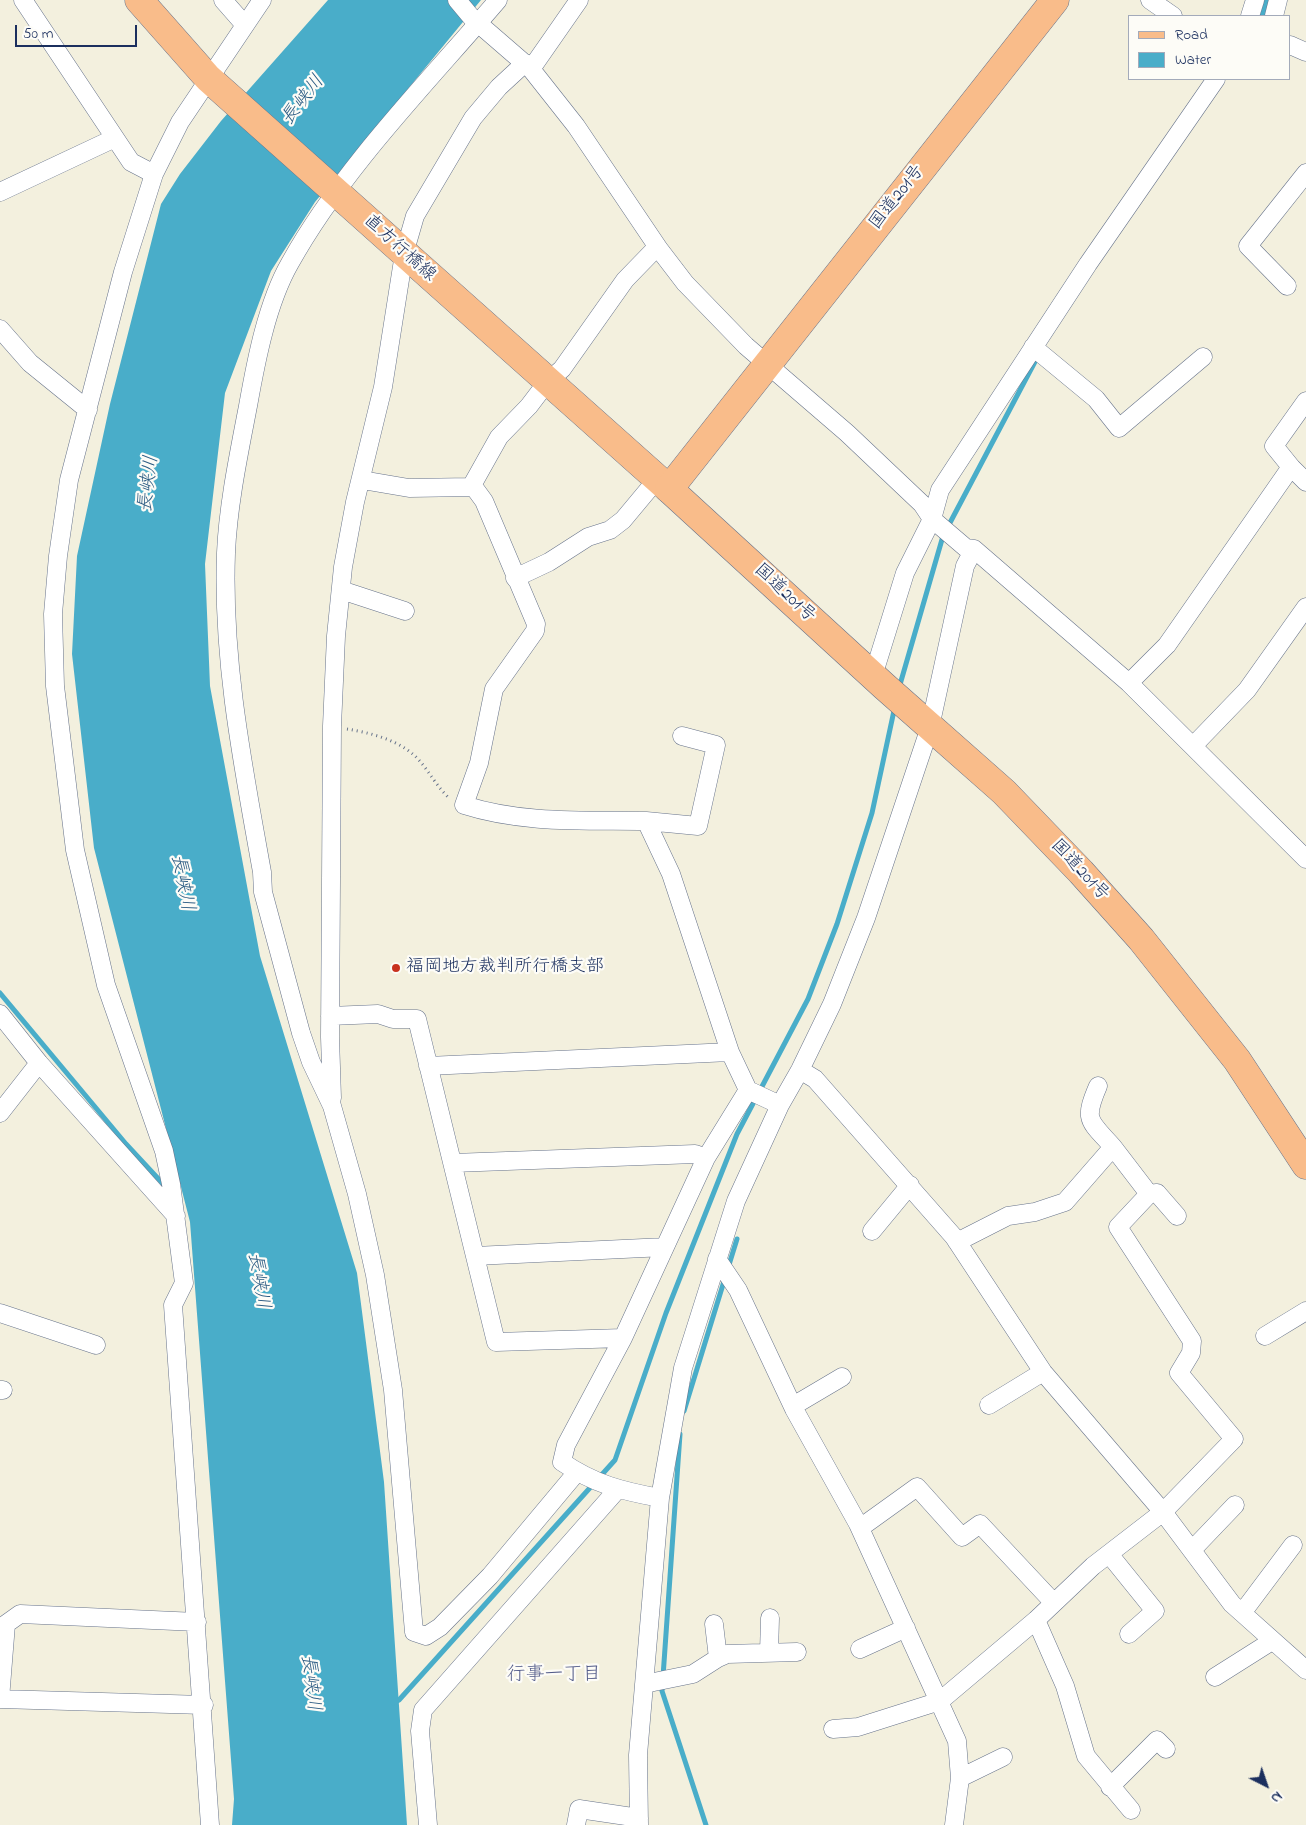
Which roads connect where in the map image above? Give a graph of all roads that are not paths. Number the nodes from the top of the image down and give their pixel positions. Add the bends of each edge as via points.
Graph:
1 (23, 0) edge
2 (139, 0) edge
3 (223, 0) edge
4 (262, 0) edge
5 (457, 0) edge
6 (498, 0) edge
7 (579, 0) edge
8 (1150, 0) edge
9 (1255, 0) edge
10 (1278, 0) edge
11 (1046, 3) edge
12 (1172, 15) edge
13 (1250, 15) edge
14 (1274, 15) edge
15 (475, 21) junction
16 (244, 24) junction
17 (1291, 45) edge
18 (1306, 52) edge
19 (528, 66) junction
20 (1215, 80) edge
21 (215, 85) junction
22 (115, 138) junction
23 (1306, 173) edge
24 (154, 174) junction
25 (333, 188) junction
26 (0, 192) edge
27 (657, 247) junction
28 (404, 254) junction
29 (1287, 286) dead end
30 (0, 329) edge
31 (1033, 347) junction
32 (1203, 357) dead end
33 (766, 363) junction
34 (548, 381) junction
35 (1306, 400) edge
36 (88, 410) junction
37 (1291, 466) junction
38 (362, 480) junction
39 (1306, 482) edge
40 (664, 484) junction
41 (472, 486) junction
42 (935, 522) junction
43 (970, 549) junction
44 (515, 578) junction
45 (341, 590) junction
46 (1306, 607) edge
47 (405, 611) dead end
48 (879, 681) junction
49 (1128, 683) junction
50 (928, 725) junction
51 (682, 736) dead end
52 (1193, 746) junction
53 (646, 821) junction
54 (1306, 859) edge
55 (0, 1014) edge
56 (330, 1016) junction
57 (301, 1033) junction
58 (330, 1037) junction
59 (730, 1052) junction
60 (39, 1063) junction
61 (428, 1066) junction
62 (800, 1070) junction
63 (1098, 1086) dead end
64 (748, 1090) junction
65 (776, 1103) junction
66 (332, 1106) junction
67 (0, 1113) edge
68 (1113, 1147) junction
69 (706, 1158) junction
70 (453, 1163) junction
71 (1306, 1165) edge
72 (910, 1185) junction
73 (1149, 1194) junction
74 (176, 1216) junction
75 (1177, 1216) dead end
76 (872, 1231) dead end
77 (957, 1242) junction
78 (665, 1246) junction
79 (475, 1256) junction
80 (717, 1259) junction
81 (1306, 1310) edge
82 (0, 1313) edge
83 (1266, 1336) dead end
84 (623, 1338) junction
85 (96, 1345) dead end
86 (1043, 1372) junction
87 (842, 1378) dead end
88 (989, 1405) dead end
89 (793, 1406) junction
90 (577, 1472) junction
91 (613, 1488) junction
92 (660, 1498) junction
93 (1235, 1505) dead end
94 (1163, 1512) junction
95 (860, 1528) junction
96 (1294, 1545) dead end
97 (1192, 1550) junction
98 (1109, 1554) junction
99 (1054, 1603) junction
100 (1242, 1613) junction
101 (770, 1618) dead end
102 (1036, 1620) junction
103 (197, 1622) junction
104 (714, 1624) dead end
105 (906, 1628) junction
106 (1129, 1634) dead end
107 (1272, 1641) junction
108 (860, 1649) dead end
109 (797, 1652) dead end
110 (769, 1653) junction
111 (718, 1658) junction
112 (1306, 1669) edge
113 (1215, 1677) dead end
114 (644, 1684) junction
115 (0, 1699) edge
116 (940, 1701) junction
117 (204, 1705) junction
118 (834, 1729) dead end
119 (1157, 1740) dead end
120 (1003, 1757) dead end
121 (960, 1778) junction
122 (1110, 1787) junction
123 (1131, 1810) dead end
124 (639, 1822) edge
125 (210, 1825) edge
126 (428, 1825) edge
127 (576, 1825) edge
128 (954, 1825) edge

1 - 22 street
2 - 21 main road, 直方行橋線
3 - 16 street
4 - 16 street
5 - 15 street
6 - 15 street
7 - 19 street
8 - 12 street
9 - 13 street
10 - 14 street
11 - 33 main road, 国道201号
15 - 19 street
15 - 25 street
16 - 21 street
17 - 18 street
19 - 27 street via 576,126
19 - 28 street via 499,87 473,118 415,216
20 - 31 street
21 - 24 street via 180,122
21 - 25 main road, 直方行橋線
22 - 24 street via 131,162
22 - 26 street
23 - 29 street via 1248,246
24 - 36 street via 123,272
25 - 28 main road, 直方行橋線
25 - 57 street via 289,264 258,354 239,452 226,551 227,652 234,709 263,892
27 - 33 street via 692,290
27 - 34 street via 625,280 574,354
28 - 34 main road, 直方行橋線
28 - 38 street via 383,387
30 - 36 street via 30,363
31 - 32 street via 1096,399 1119,428
31 - 42 street via 940,490
33 - 40 main road, 国道201号
33 - 42 street via 847,433 922,504
34 - 40 main road, 直方行橋線
34 - 41 street via 492,445
35 - 37 street via 1274,446
36 - 74 street via 69,480 58,556 54,614 55,686 84,900 106,985 164,1151
37 - 39 street
37 - 49 street via 1167,645
38 - 41 street via 409,488 467,489
38 - 45 street
40 - 44 street via 610,530 588,537 549,562
40 - 48 main road, 国道201号
41 - 44 street via 484,501
42 - 43 street
42 - 48 street via 905,573
43 - 49 street
43 - 50 street
44 - 53 street via 535,618 535,631 494,689 479,763 464,805 533,819
45 - 47 street
45 - 56 street via 332,726
46 - 52 street via 1247,690
48 - 50 main road, 国道201号
49 - 52 street
50 - 62 street via 866,918 832,1004
50 - 71 main road, 国道201号 via 1004,792 1141,939 1237,1060
51 - 53 street via 716,746 698,826
52 - 54 street
53 - 59 street via 671,874
55 - 60 street
56 - 58 street
56 - 61 street via 378,1014 393,1019 417,1019
57 - 58 street via 309,1038
57 - 66 street
58 - 66 street
59 - 61 street
59 - 64 street
60 - 67 street
60 - 74 street
61 - 70 street
62 - 65 street
62 - 72 street via 815,1079
63 - 68 street via 1088,1110 1090,1122
64 - 65 street
64 - 69 street
65 - 80 street via 736,1201
66 - 90 street via 375,1275 394,1390 414,1632 426,1636 440,1626 490,1576
68 - 73 street
68 - 77 street via 1065,1202 1036,1212 1008,1216
69 - 70 street via 695,1154
69 - 78 street
70 - 79 street
72 - 76 street
72 - 77 street
73 - 75 street via 1157,1193
73 - 94 street via 1118,1226 1192,1341 1191,1353 1179,1373 1234,1440
74 - 103 street via 184,1283 173,1305
77 - 86 street
78 - 79 street
78 - 84 street
79 - 84 street via 496,1342
80 - 89 street via 738,1290
80 - 92 street via 682,1368
81 - 83 street
82 - 85 street
84 - 90 street via 566,1445 562,1462
86 - 88 street
86 - 94 street
87 - 89 street
89 - 95 street
90 - 91 street
91 - 92 street
91 - 126 street via 423,1710 420,1731
92 - 114 street
93 - 97 street
94 - 97 street
94 - 98 street
95 - 99 street via 917,1487 962,1537 980,1524
95 - 105 street
96 - 100 street
97 - 100 street
98 - 99 street
98 - 106 street via 1155,1611
99 - 102 street
100 - 107 street
101 - 110 street
102 - 116 street
102 - 122 street via 1065,1686 1086,1756
103 - 115 street via 20,1614 6,1624
103 - 117 street
104 - 111 street
105 - 108 street
105 - 116 street
107 - 112 street
107 - 113 street
109 - 110 street
110 - 111 street via 727,1654
111 - 114 street via 693,1674
114 - 124 street via 638,1755
115 - 117 street
116 - 118 street via 858,1727
116 - 121 street via 957,1740
117 - 125 street
119 - 122 street
120 - 121 street
121 - 128 street
122 - 123 street
124 - 127 street via 579,1809

